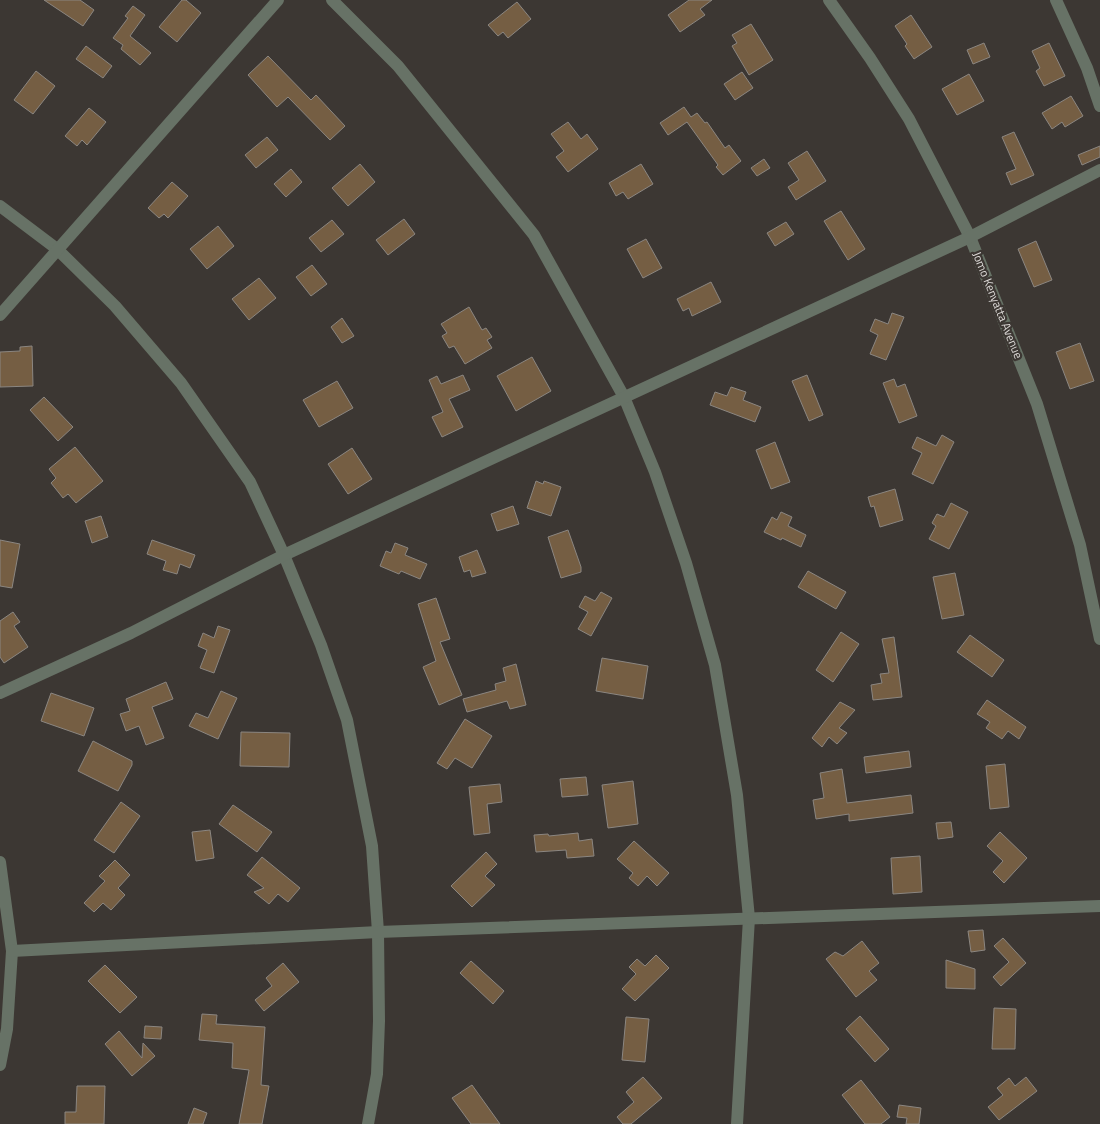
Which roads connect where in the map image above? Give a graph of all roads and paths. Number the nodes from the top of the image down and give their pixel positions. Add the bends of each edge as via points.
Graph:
1 (278, 0) edge
2 (332, 0) edge
3 (829, 0) edge
4 (1056, 0) edge
5 (1100, 106) edge
6 (1100, 170) edge
7 (0, 206) edge
8 (970, 237) junction
9 (57, 249) junction
10 (0, 315) edge
11 (624, 397) junction
12 (284, 555) junction
13 (1100, 639) edge
14 (0, 693) edge
15 (0, 862) edge
16 (1100, 906) edge
17 (748, 918) junction
18 (378, 932) junction
19 (12, 950) junction
20 (0, 1065) edge
21 (368, 1124) edge
22 (737, 1124) edge

1 - 9 street
2 - 11 street via 398,66 534,235
3 - 8 street, Jomo Kenyatta Avenue via 909,119
4 - 5 street via 1088,68
6 - 8 street
7 - 9 street
8 - 11 street
8 - 13 street, Jomo Kenyatta Avenue via 1037,404 1080,545
9 - 10 street
9 - 12 street via 115,306 181,383 250,482
11 - 12 street
11 - 17 street via 677,536 715,665 737,794
12 - 14 street via 131,633
12 - 18 street via 347,720 372,846
15 - 19 street
16 - 17 street
17 - 18 street
17 - 22 street
18 - 19 street
18 - 21 street via 377,1074
19 - 20 street via 7,1029

